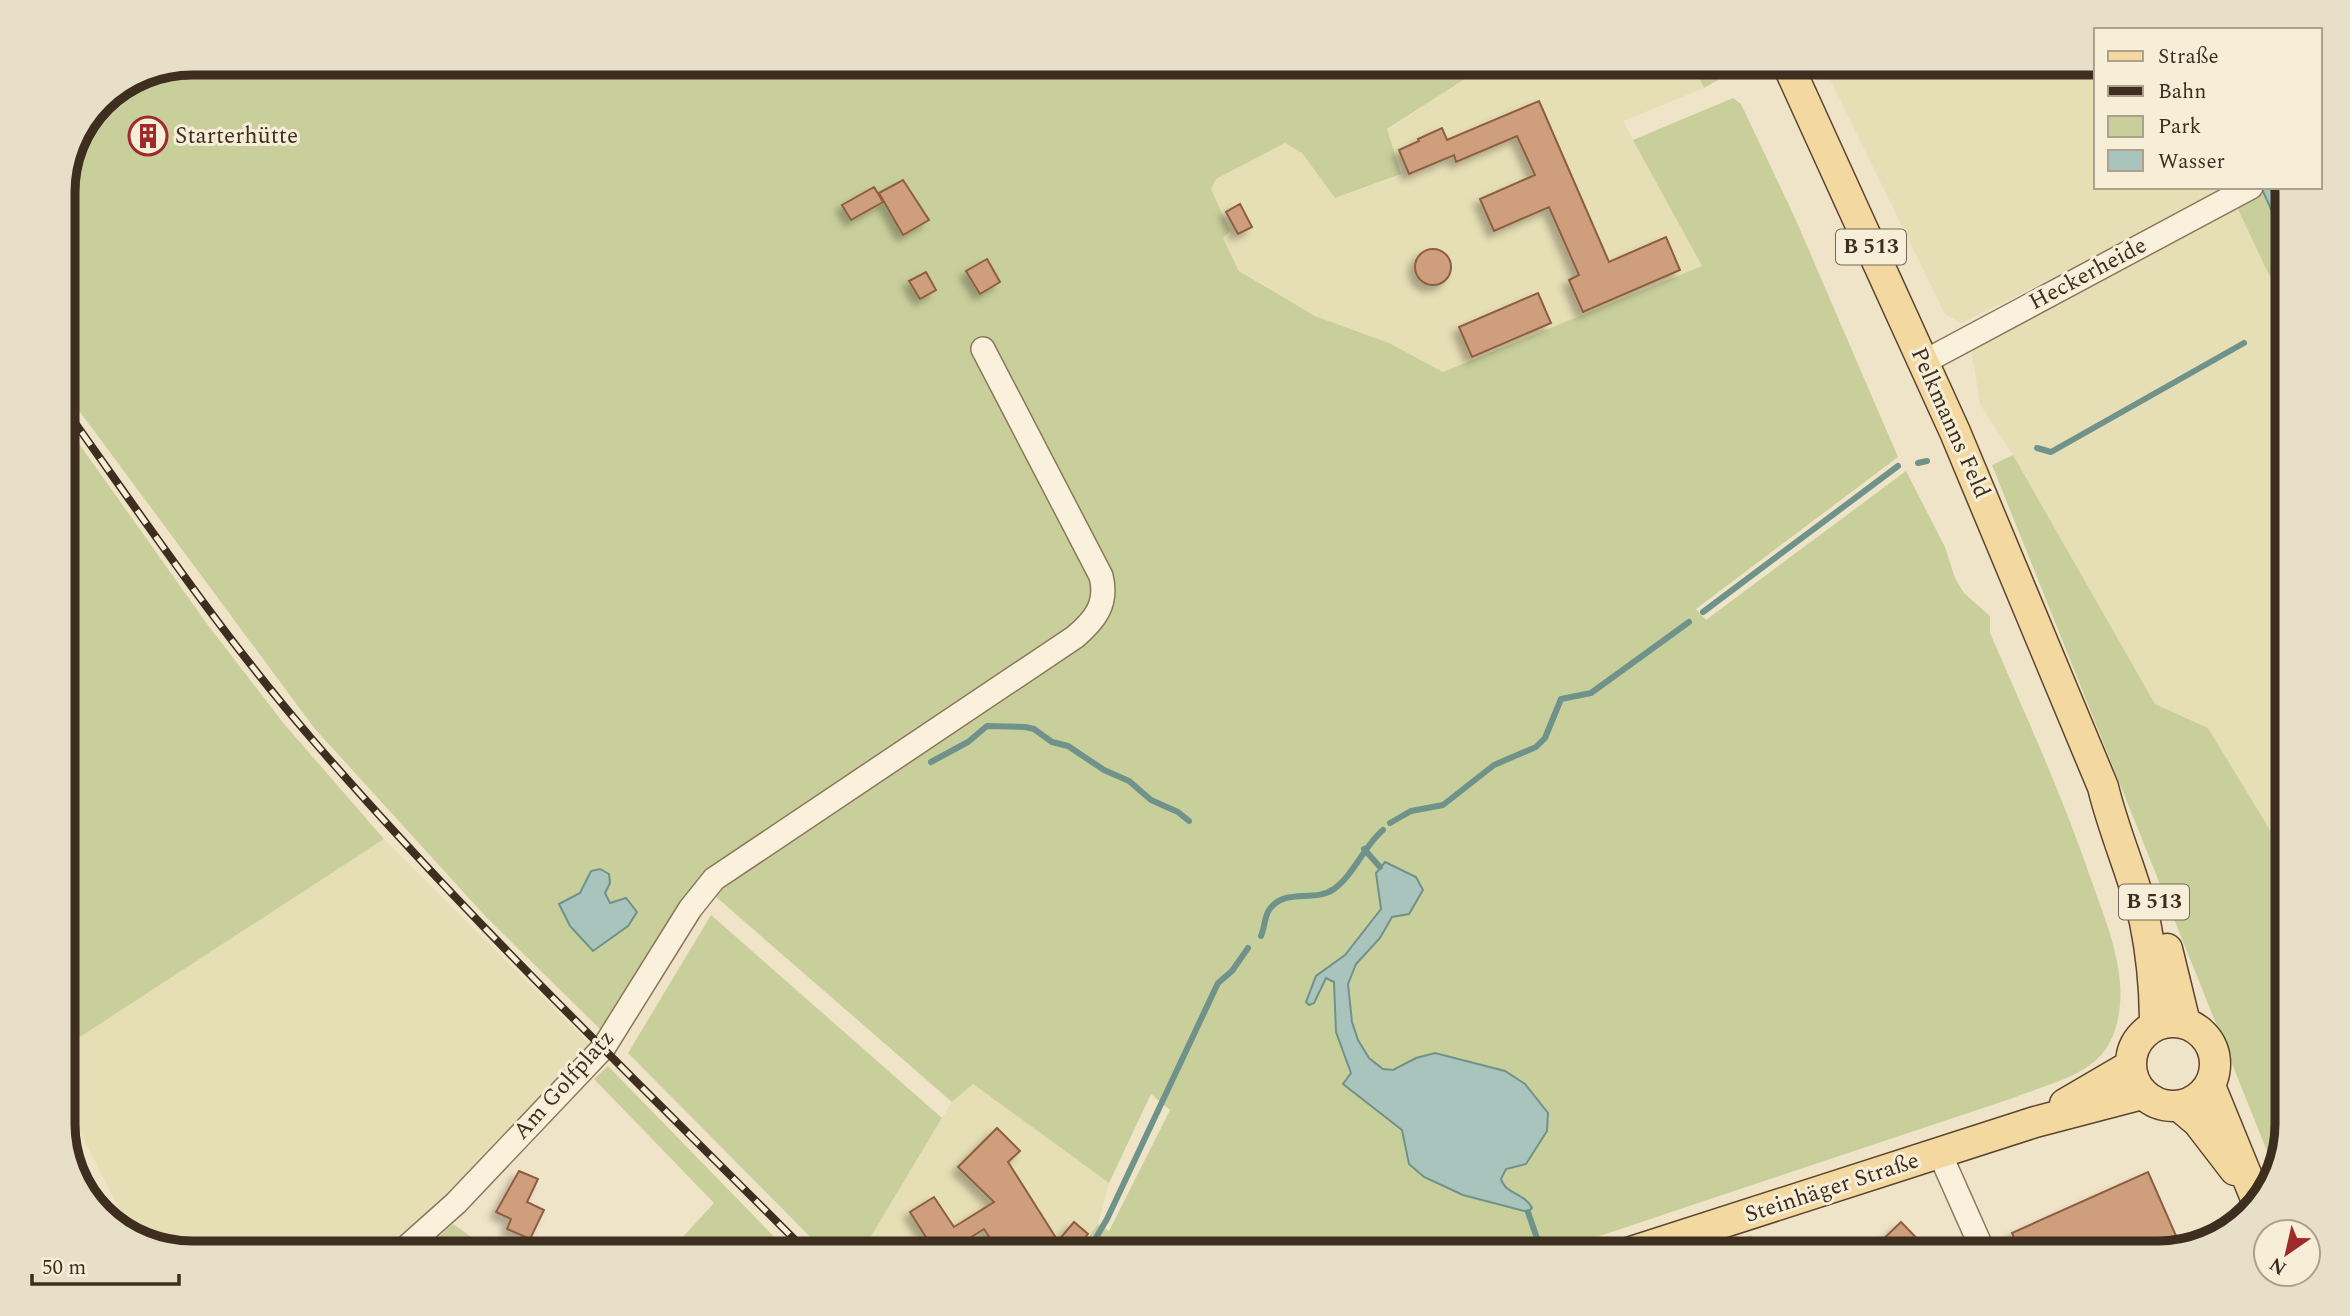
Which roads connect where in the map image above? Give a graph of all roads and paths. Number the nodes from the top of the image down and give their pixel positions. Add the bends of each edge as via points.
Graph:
1 (1792, 75) edge
2 (2247, 189) edge
3 (983, 349) dead end
4 (1924, 362) junction
5 (2103, 787) junction
6 (2185, 1023) junction
7 (2155, 1025) junction
8 (2130, 1066) junction
9 (2210, 1086) junction
10 (2142, 1094) junction
11 (2179, 1106) junction
12 (2035, 1122) junction
13 (1940, 1154) junction
14 (2253, 1191) edge
15 (2252, 1193) edge
16 (413, 1241) edge
17 (1666, 1241) edge
18 (1979, 1241) edge

1 - 4 main road, Pelkmanns Feld / B 513
2 - 4 street, Heckerheide
3 - 16 street, Am Golfplatz via 1101,576 1104,593 1097,615 1075,637 714,879 604,1046 456,1203
4 - 5 main road, Pelkmanns Feld / B 513
5 - 6 main road, Pelkmanns Feld / B 513 via 2124,821 2147,879
5 - 7 main road, Pelkmanns Feld / B 513 via 2144,921
6 - 7 main road
6 - 9 main road via 2202,1032 2213,1048 2216,1067
7 - 8 main road via 2141,1035
8 - 10 main road
8 - 12 main road, Steinhäger Straße
9 - 11 main road via 2202,1096
9 - 14 main road
10 - 11 main road via 2159,1104
10 - 12 main road, Steinhäger Straße
11 - 15 main road via 2198,1122
12 - 13 main road, Steinhäger Straße
13 - 17 main road, Steinhäger Straße
13 - 18 street

